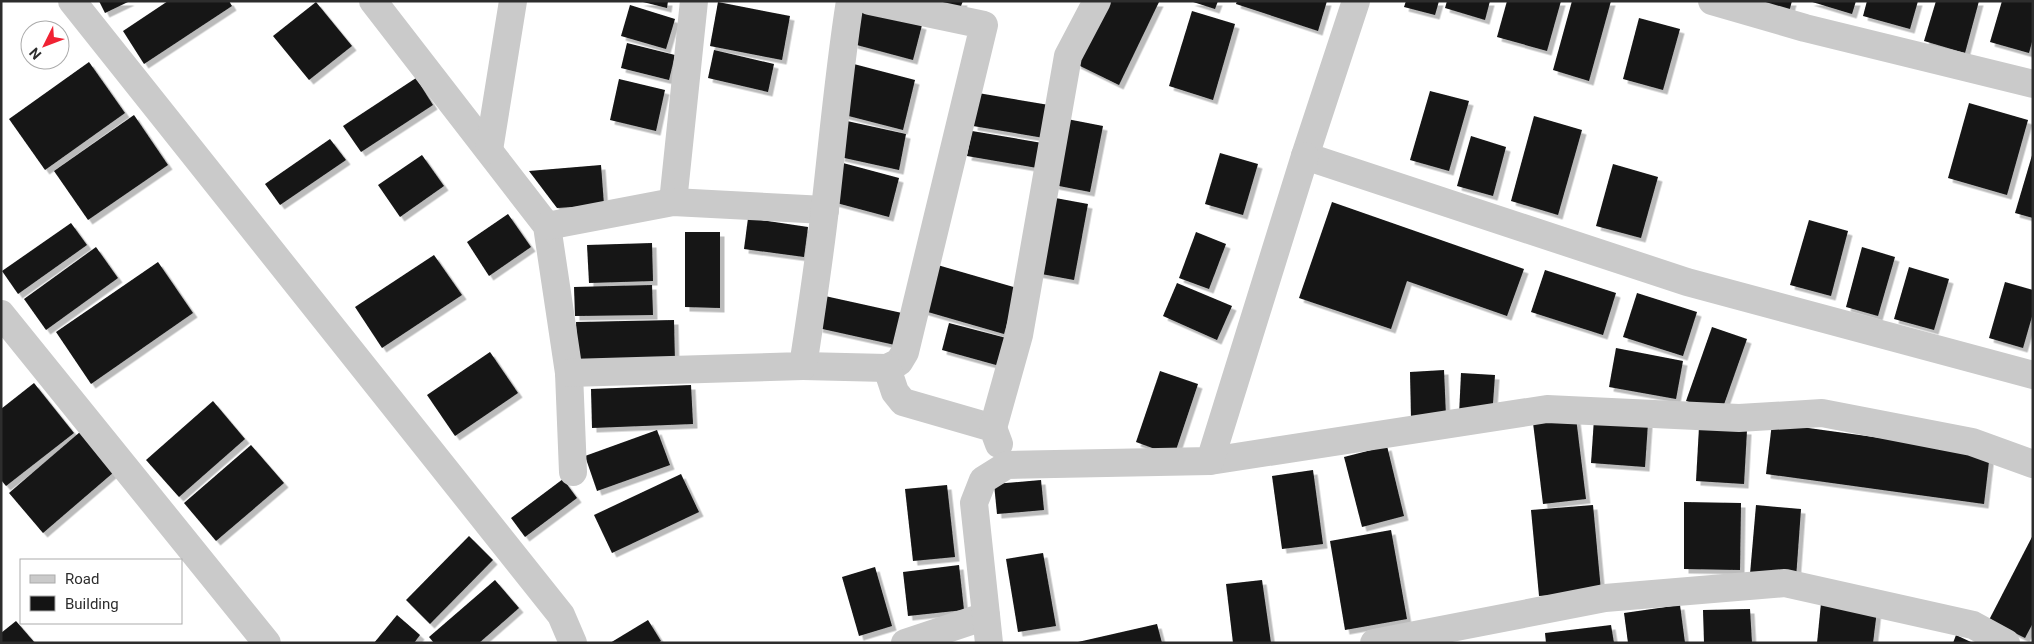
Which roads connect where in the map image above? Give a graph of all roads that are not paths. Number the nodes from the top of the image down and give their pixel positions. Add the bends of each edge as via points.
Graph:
1 (72, 1) edge
2 (373, 1) edge
3 (514, 1) edge
4 (694, 1) edge
5 (850, 1) edge
6 (870, 1) edge
7 (1097, 1) edge
8 (1356, 1) edge
9 (1712, 1) edge
10 (2033, 84) edge
11 (489, 150) junction
12 (1305, 156) junction
13 (673, 202) junction
14 (825, 210) junction
15 (547, 226) junction
16 (1, 314) edge
17 (803, 366) junction
18 (887, 368) junction
19 (569, 373) junction
20 (2033, 375) edge
21 (993, 428) junction
22 (1210, 462) junction
23 (2033, 464) edge
24 (1007, 465) junction
25 (573, 472) dead end
26 (986, 616) junction
27 (267, 643) edge
28 (573, 643) edge
29 (905, 643) edge
30 (989, 643) edge
31 (1374, 643) edge
32 (2006, 643) edge

1 - 28 street via 561,615
2 - 11 street
3 - 11 street
4 - 13 street
5 - 14 street
6 - 18 street via 984,25 906,352 899,362
7 - 21 street via 1068,56 1019,334
8 - 12 street
9 - 10 street via 1805,28
11 - 15 street
12 - 20 street via 1687,282
12 - 22 street
13 - 14 street
13 - 15 street
14 - 17 street
15 - 19 street
16 - 27 street
17 - 18 street
17 - 19 street
18 - 21 street via 895,392 903,402
19 - 25 street
21 - 24 street
22 - 23 street via 1547,409 1739,418 1822,413 1972,442
22 - 24 street
24 - 26 street via 983,480 974,503
26 - 29 street
26 - 30 street
31 - 32 street via 1605,598 1785,583 1973,624

